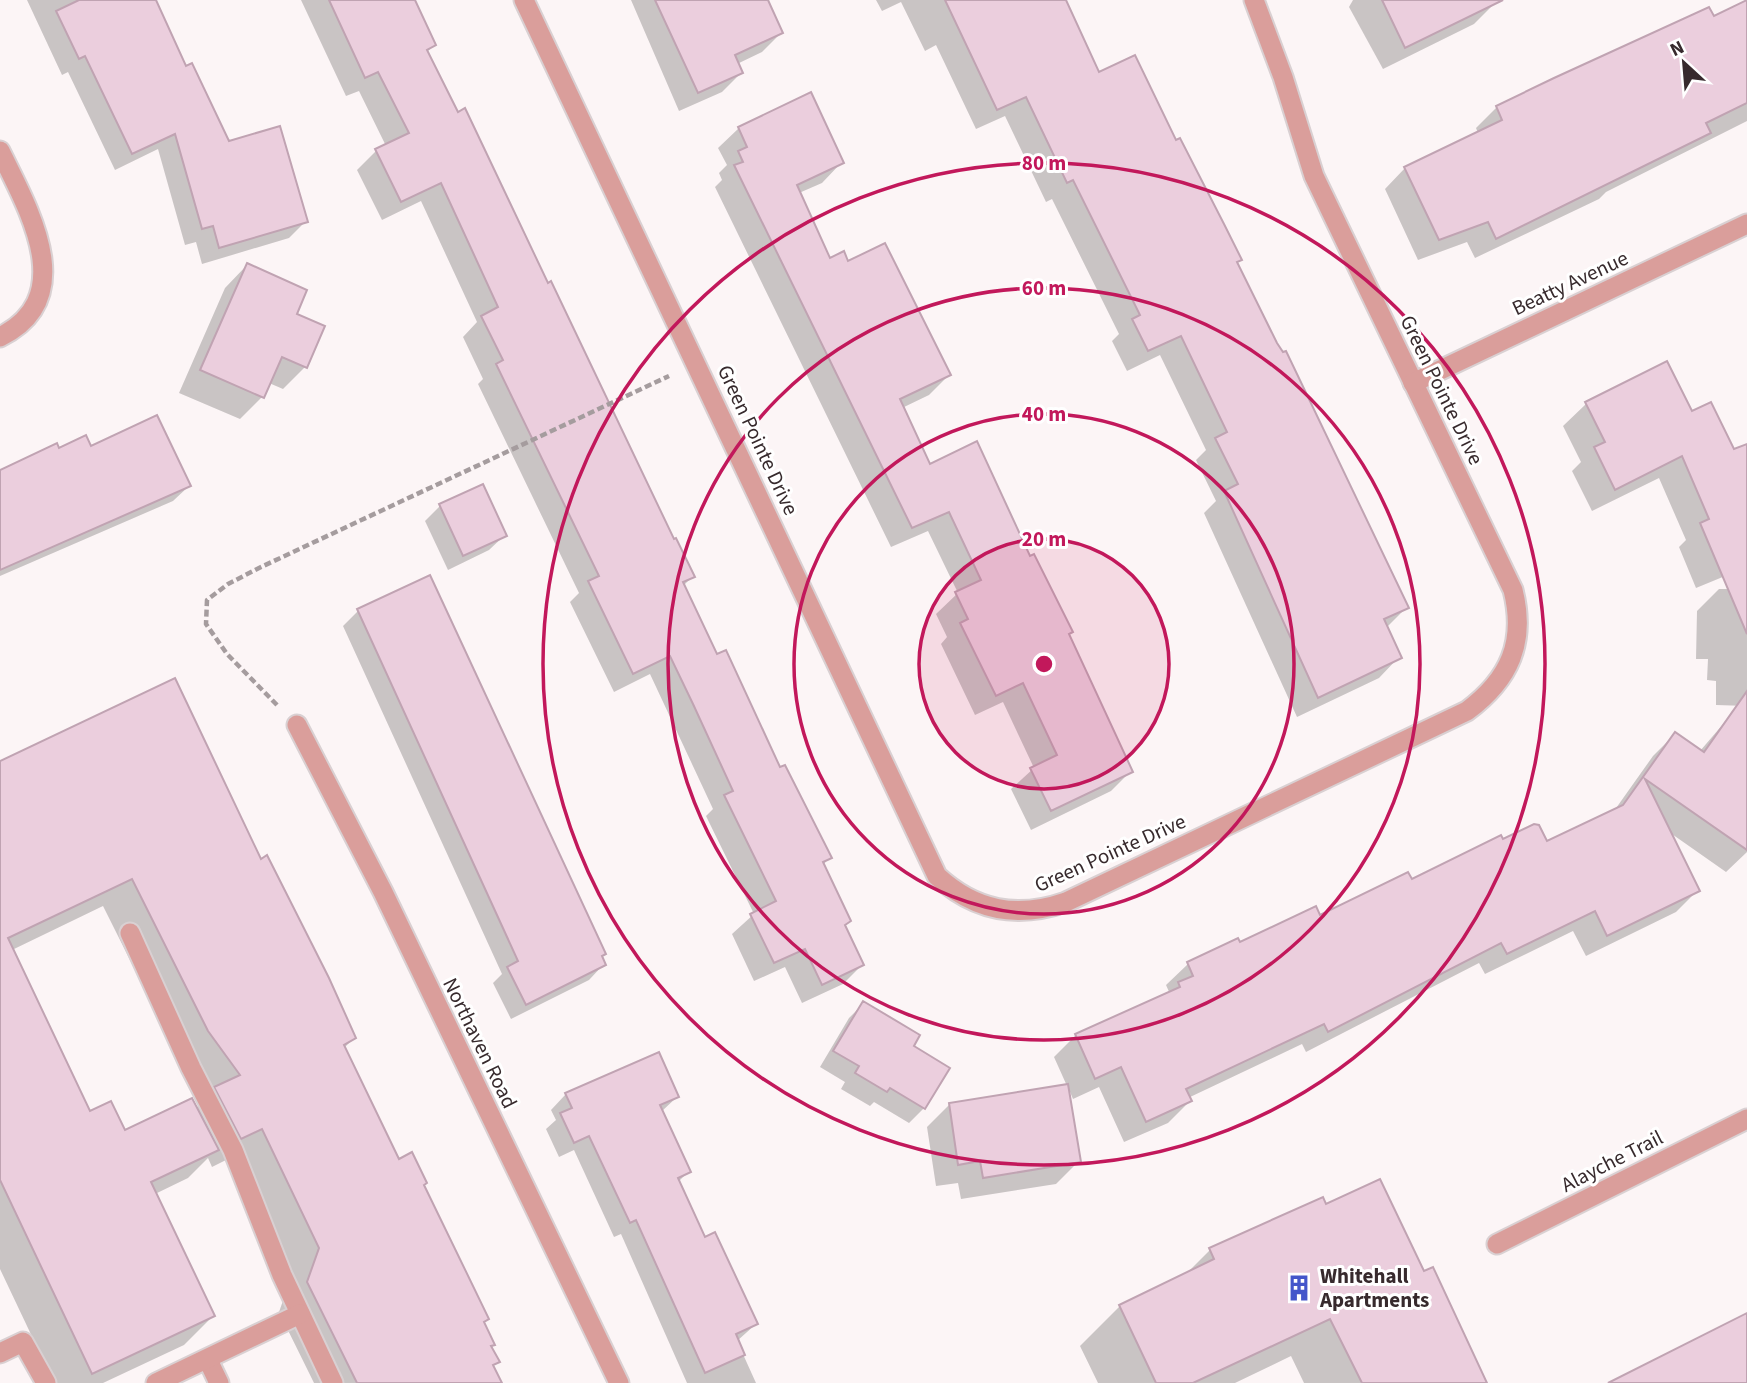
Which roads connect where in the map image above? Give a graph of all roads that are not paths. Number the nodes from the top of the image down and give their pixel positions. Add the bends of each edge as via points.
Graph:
1 (524, 0) edge
2 (1254, 0) edge
3 (0, 151) edge
4 (1747, 224) edge
5 (0, 337) edge
6 (1413, 383) junction
7 (298, 725) road end
8 (131, 933) dead end
9 (1747, 1119) edge
10 (1497, 1244) dead end
11 (300, 1314) junction
12 (0, 1353) edge
13 (208, 1360) junction
14 (46, 1383) edge
15 (156, 1383) edge
16 (219, 1383) edge
17 (333, 1383) edge
18 (619, 1383) edge

1 - 6 street, Green Pointe Drive via 937,876 972,901 1014,912 1066,902 1467,711 1495,686 1514,653 1518,634 1513,590
2 - 6 street, Green Pointe Drive via 1314,176
3 - 5 street via 36,226 43,267 36,303 14,330
4 - 6 street, Beatty Avenue
7 - 18 street, Northaven Road
8 - 11 street via 233,1150
9 - 10 street, Alayche Trail
11 - 13 street
11 - 17 street
12 - 14 street via 23,1342
13 - 15 street
13 - 16 street

